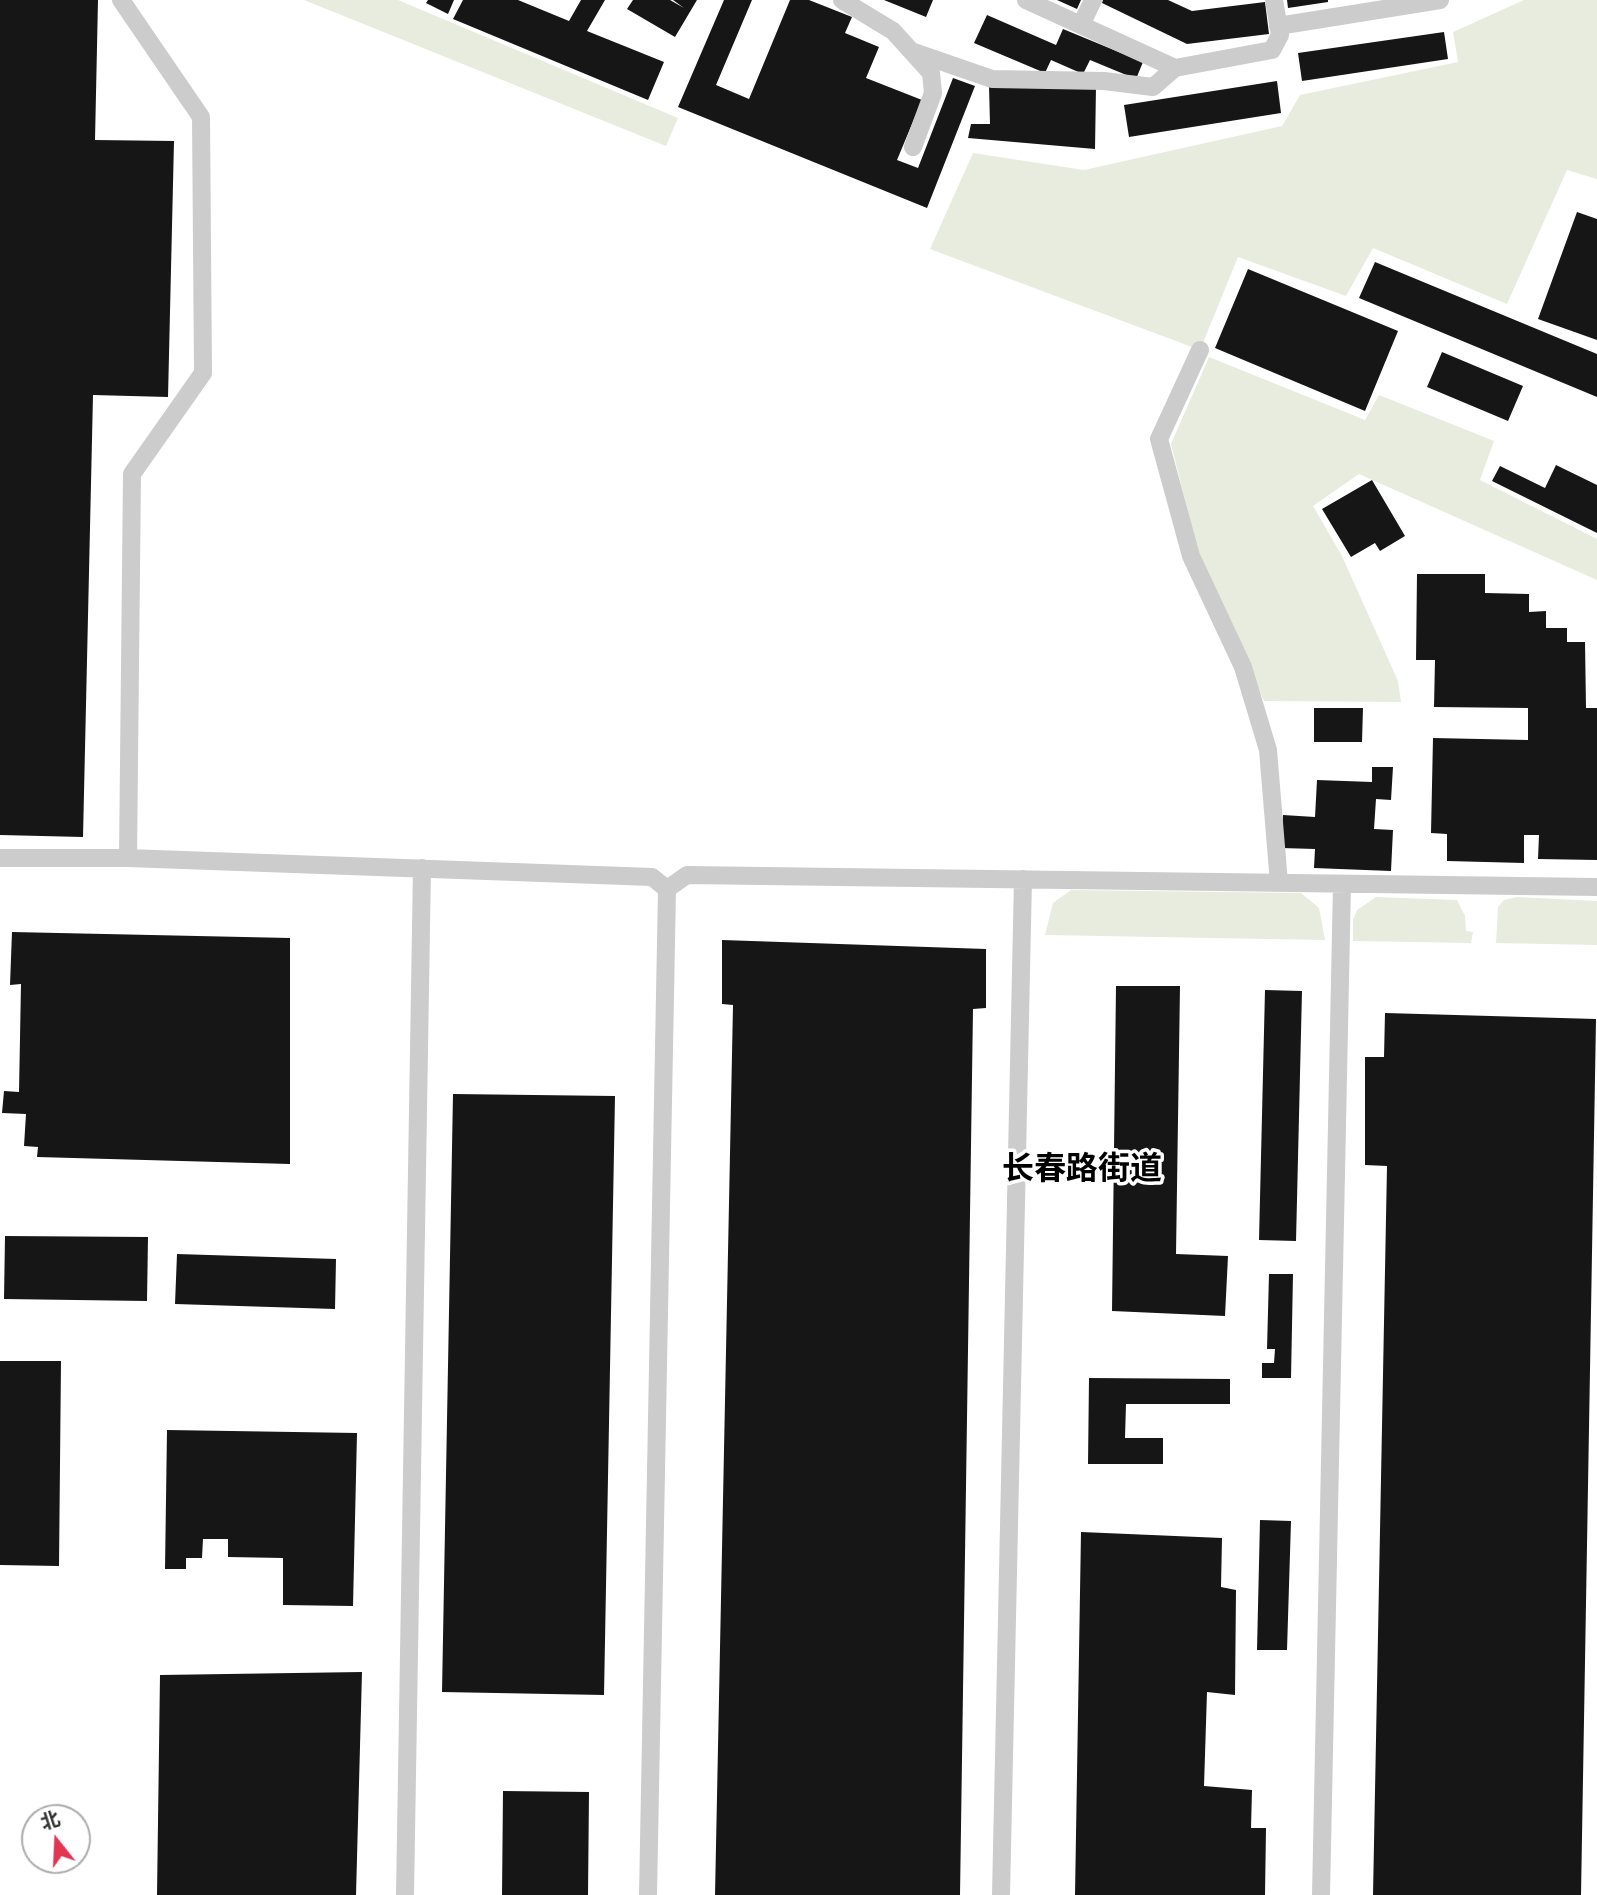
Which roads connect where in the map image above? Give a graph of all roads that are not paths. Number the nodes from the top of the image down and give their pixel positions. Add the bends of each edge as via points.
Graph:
1 (121, 0) edge
2 (842, 0) edge
3 (1027, 0) edge
4 (1093, 0) edge
5 (1274, 0) edge
6 (1440, 0) edge
7 (1081, 25) junction
8 (1278, 26) junction
9 (914, 52) junction
10 (1175, 68) junction
11 (913, 147) dead end
12 (1200, 350) dead end
13 (0, 858) edge
14 (128, 858) junction
15 (422, 869) junction
16 (1023, 879) junction
17 (1279, 883) junction
18 (1342, 884) junction
19 (1597, 887) edge
20 (667, 889) junction
21 (405, 1895) edge
22 (648, 1895) edge
23 (1001, 1895) edge
24 (1321, 1895) edge

1 - 14 lane via 201,117 202,239 203,373 132,474
2 - 9 lane via 893,31
3 - 7 lane
4 - 7 lane
5 - 8 lane
6 - 8 lane
7 - 10 lane
8 - 10 lane via 1280,36 1272,50
9 - 10 lane via 992,79 1104,81 1153,87
9 - 11 lane via 931,73 933,93
12 - 17 lane via 1159,439 1191,556 1243,667 1268,750
13 - 14 lane
14 - 15 lane
15 - 20 lane via 652,877
15 - 21 lane
16 - 17 lane
16 - 20 lane via 687,875
16 - 23 lane
17 - 18 lane
18 - 19 lane
18 - 24 lane
20 - 22 lane

